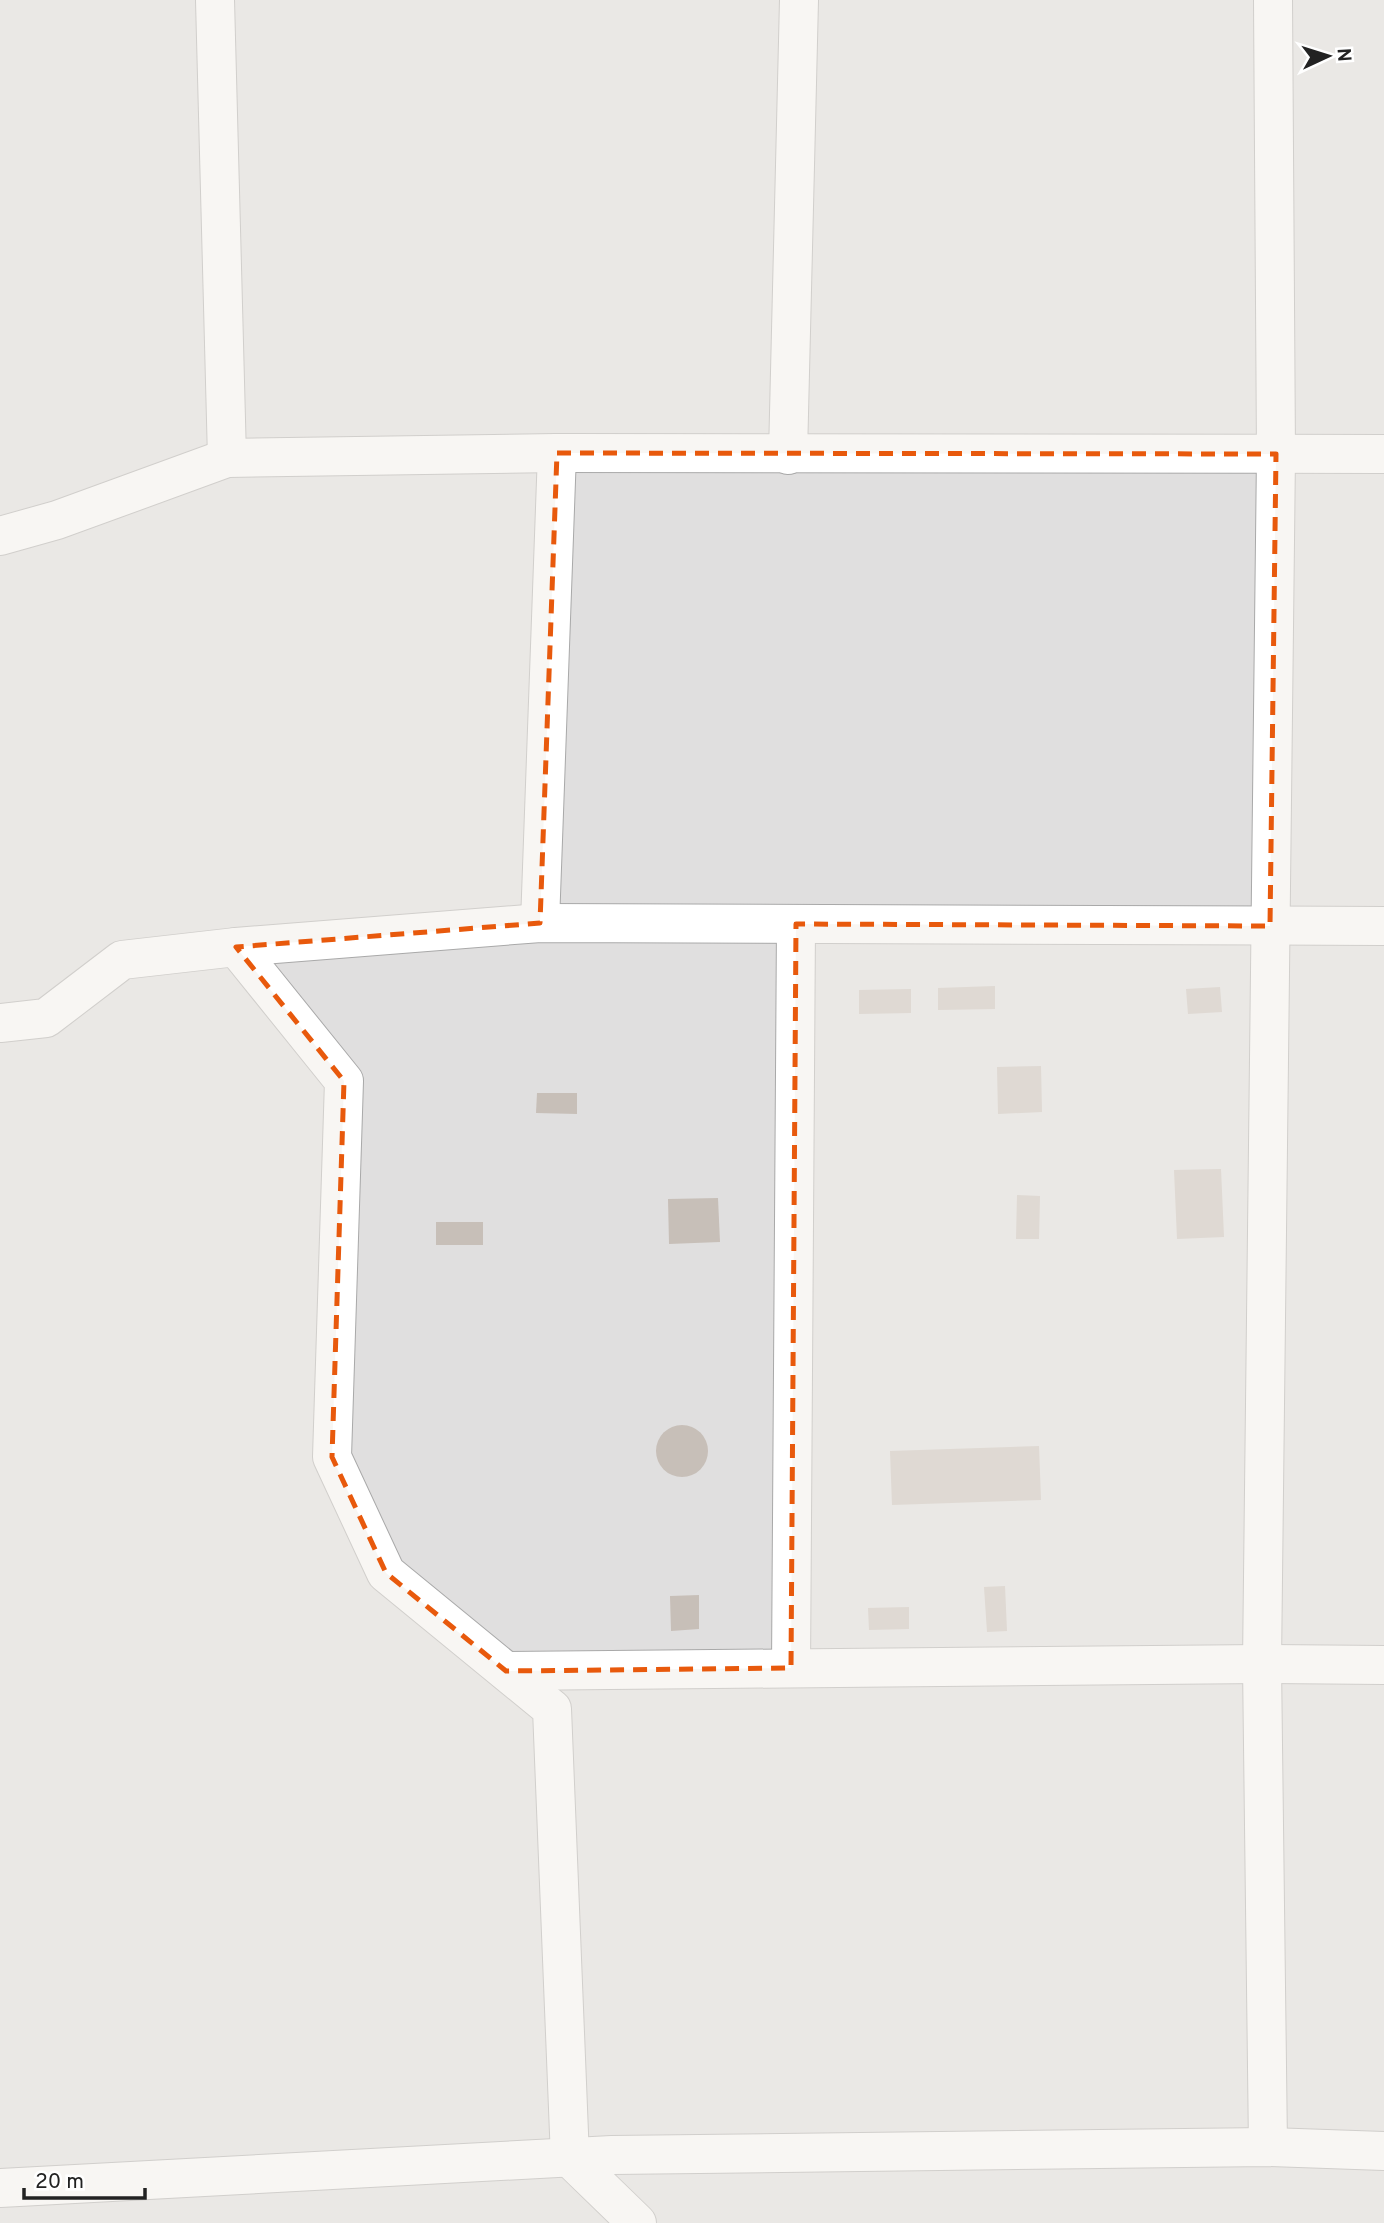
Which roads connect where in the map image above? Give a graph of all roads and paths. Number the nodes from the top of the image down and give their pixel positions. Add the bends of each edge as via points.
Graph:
1 (215, 0) edge
2 (799, 0) edge
3 (1273, 0) edge
4 (557, 453) junction
5 (1276, 454) junction
6 (1384, 454) edge
7 (788, 455) junction
8 (227, 458) junction
9 (0, 536) edge
10 (541, 923) junction
11 (796, 924) junction
12 (1270, 926) junction
13 (1384, 926) edge
14 (236, 947) junction
15 (0, 1023) edge
16 (1262, 1664) junction
17 (1384, 1665) edge
18 (791, 1668) junction
19 (506, 1671) junction
20 (1268, 2147) junction
21 (1384, 2151) edge
22 (570, 2158) junction
23 (0, 2188) edge
24 (636, 2223) edge

1 - 8 street
2 - 7 street
3 - 5 street
4 - 7 street
4 - 8 street
4 - 10 street
5 - 6 street
5 - 7 street
5 - 12 street
8 - 9 street
10 - 11 street
10 - 14 street
11 - 12 street
11 - 18 street
12 - 13 street
12 - 16 street
14 - 15 street via 122,960 46,1018
14 - 19 street via 344,1081 332,1457 386,1573
16 - 17 street
16 - 18 street
16 - 20 street
18 - 19 street
19 - 22 street via 552,1709
20 - 21 street
20 - 22 street
22 - 23 street
22 - 24 street

